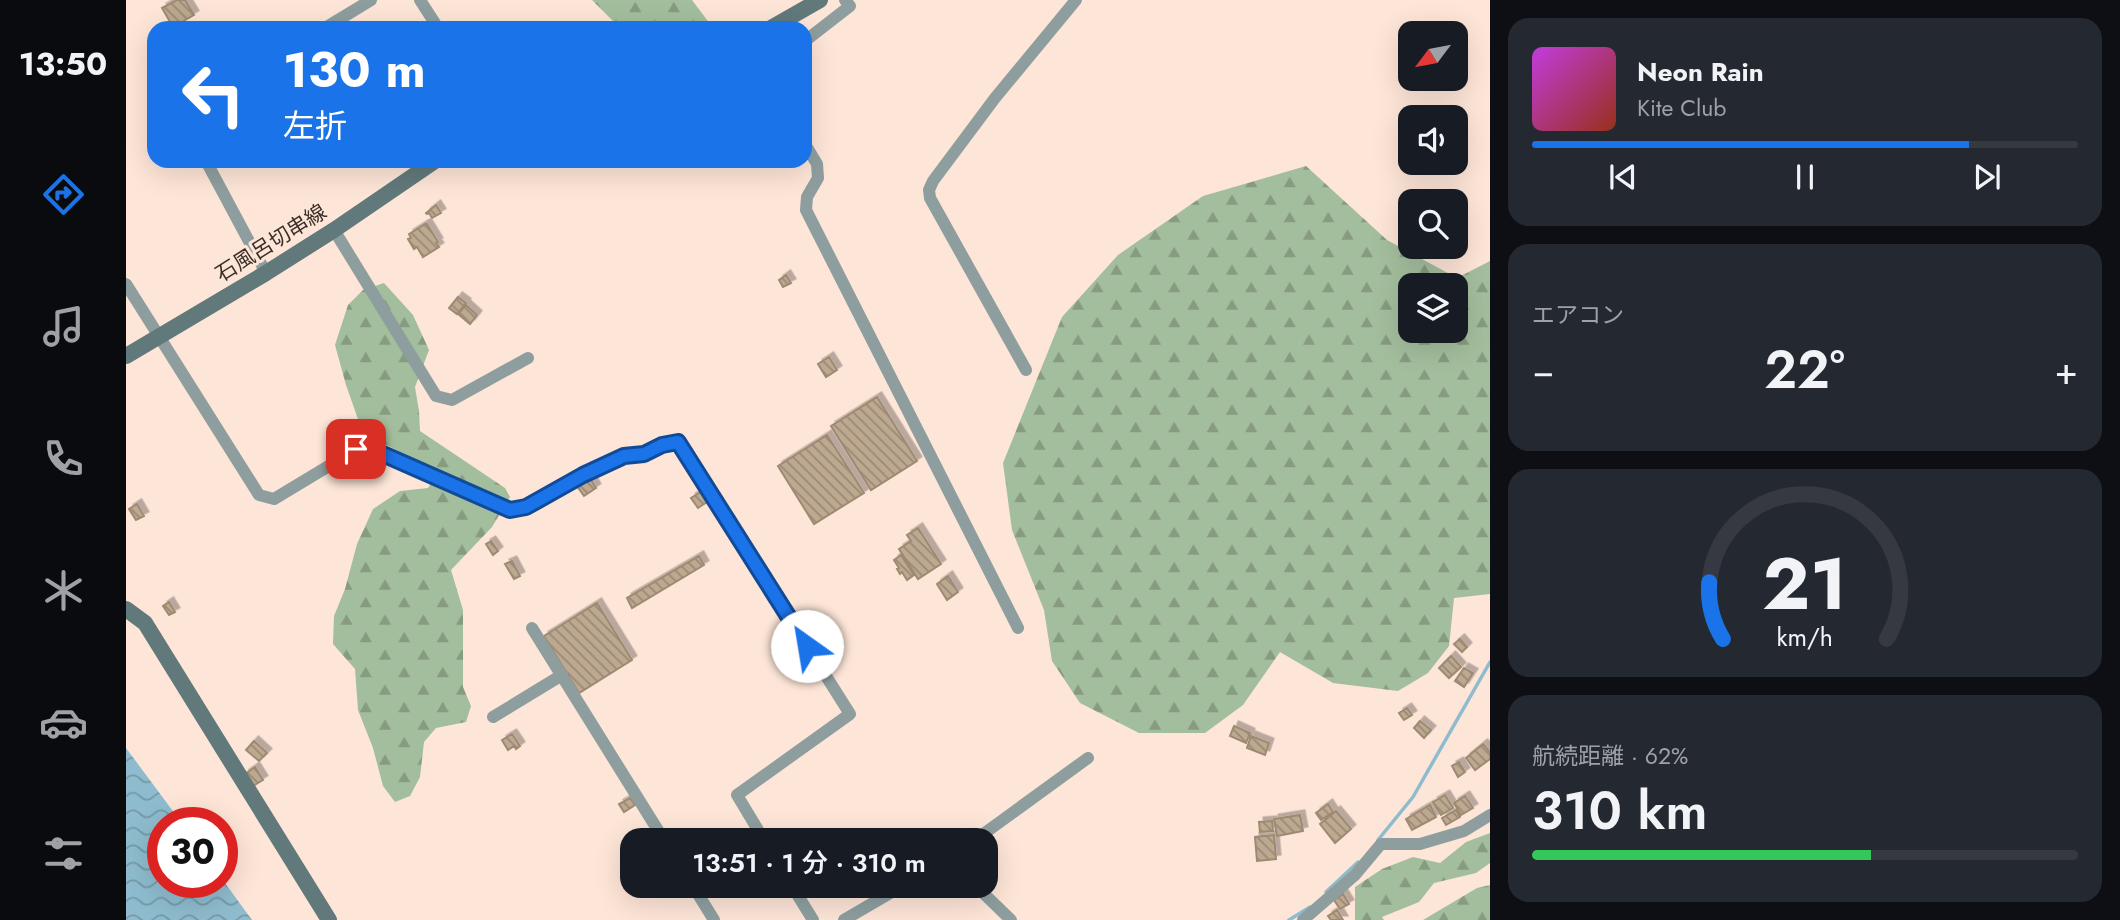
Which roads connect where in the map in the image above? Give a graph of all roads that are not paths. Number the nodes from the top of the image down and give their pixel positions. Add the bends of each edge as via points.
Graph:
1 (371, 0) edge
2 (420, 0) edge
3 (820, 0) edge
4 (845, 0) edge
5 (1076, 0) edge
6 (336, 21) edge
7 (434, 21) edge
8 (783, 21) edge
9 (812, 36) edge
10 (812, 156) edge
11 (210, 168) edge
12 (425, 168) edge
13 (334, 229) junction
14 (266, 273) junction
15 (126, 284) edge
16 (157, 337) junction
17 (126, 356) edge
18 (528, 358) dead end
19 (1026, 370) dead end
20 (126, 609) edge
21 (533, 628) dead end
22 (1018, 628) dead end
23 (562, 675) junction
24 (493, 717) dead end
25 (1087, 758) dead end
26 (1490, 816) edge
27 (657, 828) edge
28 (758, 828) edge
29 (991, 828) edge
30 (700, 898) edge
31 (799, 898) edge
32 (882, 898) edge
33 (988, 898) edge
34 (1305, 919) edge
35 (329, 920) edge
36 (714, 920) edge
37 (813, 920) edge
38 (844, 920) edge
39 (1011, 920) edge

1 - 6 street
2 - 7 street
3 - 8 main road
4 - 9 street via 850,6
5 - 19 street via 995,98 929,190
10 - 22 street via 818,178 807,197 806,210
11 - 14 street
12 - 13 main road, 石風呂切串線
13 - 14 main road, 石風呂切串線
13 - 18 street via 436,396 452,400
14 - 16 main road, 石風呂切串線
15 - 16 street
16 - 17 main road, 石風呂切串線
16 - 28 street via 259,495 274,499 356,449 376,451 510,510 526,507 624,456 678,442 850,715 737,795
20 - 35 main road via 145,623
21 - 23 street
23 - 24 street
23 - 27 street
25 - 29 street
26 - 34 street via 1464,831 1420,844 1381,844 1355,875
30 - 36 street
31 - 37 street
32 - 38 street
33 - 39 street

